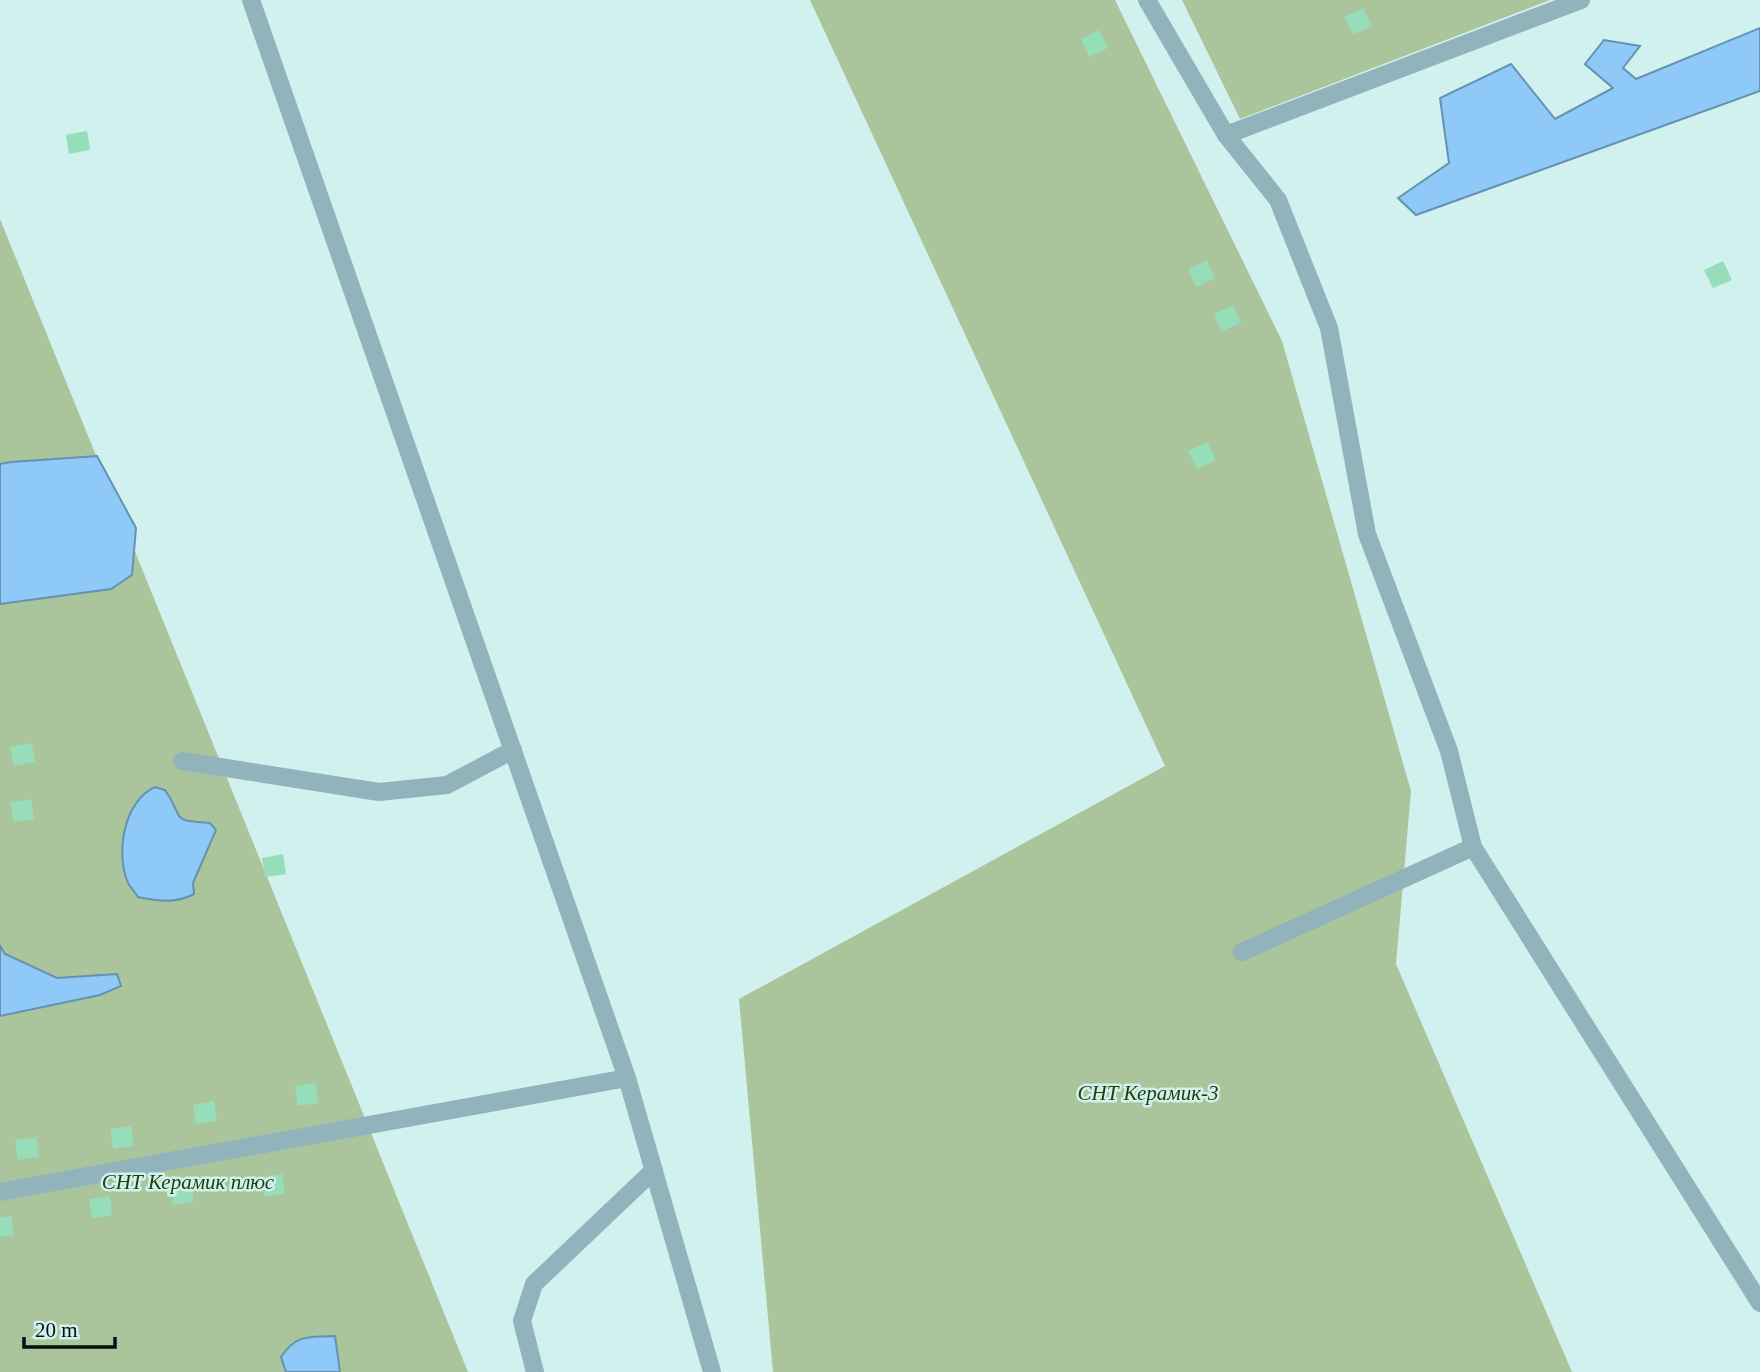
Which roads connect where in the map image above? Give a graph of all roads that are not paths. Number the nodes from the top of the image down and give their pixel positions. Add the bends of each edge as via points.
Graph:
1 (251, 0) edge
2 (1147, 0) edge
3 (1581, 0) edge
4 (1226, 135) junction
5 (513, 750) junction
6 (182, 761) dead end
7 (1473, 847) junction
8 (1242, 951) dead end
9 (627, 1078) junction
10 (654, 1170) junction
11 (0, 1192) edge
12 (1760, 1303) edge
13 (535, 1372) edge
14 (712, 1372) edge

1 - 5 lane
2 - 4 lane
3 - 4 lane
4 - 7 lane via 1278,200 1329,328 1367,534 1448,751
5 - 6 lane via 447,785 379,792
5 - 9 lane
7 - 8 lane
7 - 12 lane
9 - 10 lane
9 - 11 lane
10 - 13 lane via 534,1284 522,1321
10 - 14 lane

